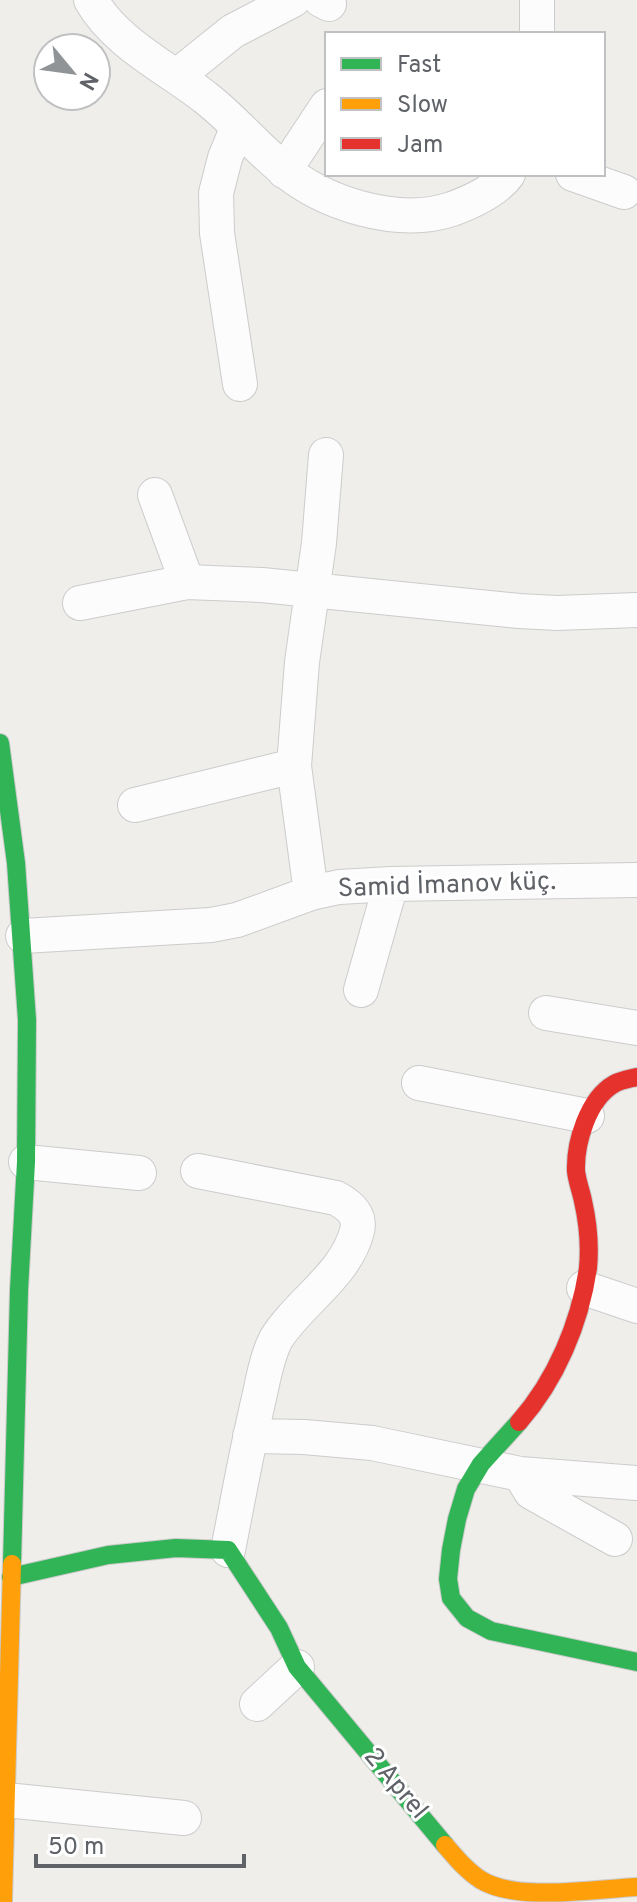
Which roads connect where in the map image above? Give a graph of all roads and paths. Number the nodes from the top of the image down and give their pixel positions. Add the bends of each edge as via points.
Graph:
1 (91, 0) edge
2 (293, 0) edge
3 (537, 1) edge
4 (537, 32) edge
5 (177, 76) junction
6 (325, 109) edge
7 (237, 129) junction
8 (284, 171) junction
9 (507, 176) edge
10 (579, 176) edge
11 (624, 192) dead end
12 (240, 384) dead end
13 (326, 455) dead end
14 (155, 495) dead end
15 (187, 582) junction
16 (311, 590) junction
17 (80, 603) dead end
18 (637, 610) edge
19 (0, 743) edge
20 (294, 766) junction
21 (135, 805) dead end
22 (637, 880) edge
23 (391, 884) junction
24 (311, 893) junction
25 (23, 936) junction
26 (361, 990) dead end
27 (546, 1013) dead end
28 (637, 1028) edge
29 (637, 1077) edge
30 (419, 1083) dead end
31 (587, 1116) junction
32 (26, 1162) junction
33 (198, 1171) dead end
34 (139, 1173) dead end
35 (584, 1288) junction
36 (9, 1290) edge
37 (637, 1306) edge
38 (250, 1436) junction
39 (479, 1466) junction
40 (520, 1474) junction
41 (637, 1483) edge
42 (615, 1539) dead end
43 (228, 1550) junction
44 (11, 1577) junction
45 (637, 1662) edge
46 (297, 1667) junction
47 (257, 1704) dead end
48 (4, 1730) edge
49 (6, 1800) junction
50 (184, 1818) dead end
51 (637, 1887) edge
52 (474, 1892) edge
53 (3, 1902) edge

1 - 5 street via 121,34
2 - 5 street via 233,31
3 - 4 street
5 - 7 street
6 - 8 street
7 - 8 street
7 - 12 street via 216,193
8 - 9 street via 363,210 391,216 456,208
10 - 11 street
13 - 16 street
14 - 15 street
15 - 16 street
15 - 17 street
16 - 18 street via 532,612
16 - 20 street
19 - 25 street
20 - 21 street
20 - 24 street
22 - 23 street, Samid İmanov küç.
23 - 24 street, Samid İmanov küç.
23 - 26 street
24 - 25 street, Samid İmanov küç. via 211,925
25 - 32 street
27 - 28 street
29 - 31 street via 612,1084
30 - 31 street
31 - 35 street via 576,1170 588,1228
32 - 34 street
32 - 36 street
33 - 38 street via 336,1198 357,1215 351,1245 320,1292 274,1342
35 - 37 street
35 - 39 street via 550,1380
36 - 44 street
38 - 39 street via 372,1443
38 - 43 street
39 - 40 street
39 - 45 street via 459,1513 452,1547 452,1602 468,1621 491,1631
40 - 41 street
40 - 42 street via 531,1492
43 - 44 street via 176,1548 108,1555
43 - 46 street, 2 Aprel via 279,1628
44 - 48 street
46 - 47 street
46 - 52 street, 2 Aprel via 458,1861
48 - 49 street
49 - 50 street
49 - 53 street
51 - 52 street, 2 Aprel

